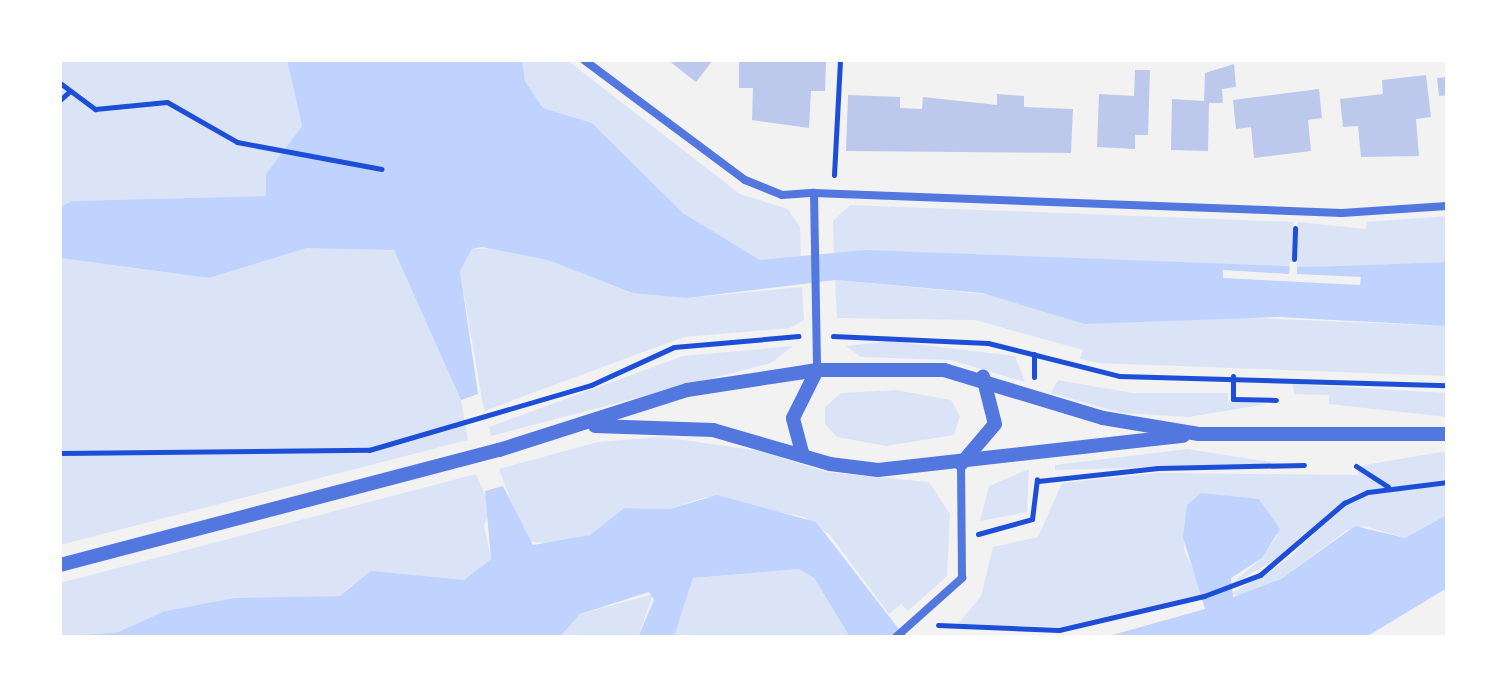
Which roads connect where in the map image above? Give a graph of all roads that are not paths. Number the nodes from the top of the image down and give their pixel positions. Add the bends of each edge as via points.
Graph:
1 (584, 60) edge
2 (814, 193) junction
3 (1447, 206) edge
4 (817, 370) junction
5 (983, 377) junction
6 (582, 426) junction
7 (1199, 434) junction
8 (1447, 434) edge
9 (803, 456) junction
10 (961, 465) junction
11 (60, 565) edge
12 (896, 637) edge

1 - 2 street via 745,180 782,195
2 - 3 street via 1342,213
2 - 4 street
4 - 5 street via 927,368
4 - 6 street via 716,383
4 - 9 street via 793,418
5 - 7 street via 1103,418
5 - 10 street via 995,424
6 - 9 street via 701,428
6 - 11 street
7 - 8 street
7 - 10 street
9 - 10 street via 878,470
10 - 12 street via 965,568 957,587

